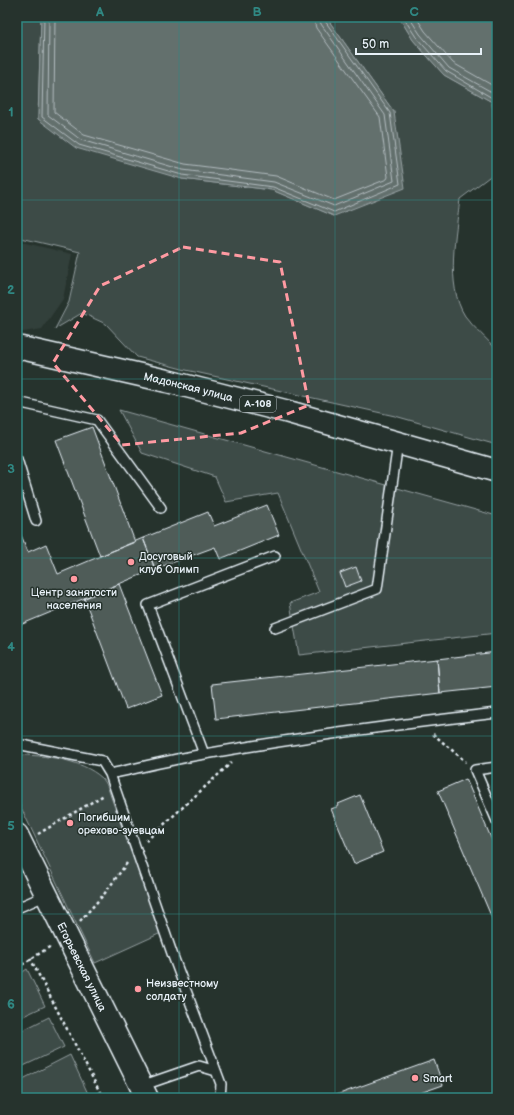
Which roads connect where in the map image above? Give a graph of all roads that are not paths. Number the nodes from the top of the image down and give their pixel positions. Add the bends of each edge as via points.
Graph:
1 (17, 347) edge
2 (17, 402) edge
3 (398, 442) junction
4 (17, 460) edge
5 (497, 471) edge
6 (161, 508) dead end
7 (36, 520) dead end
8 (275, 556) dead end
9 (276, 628) dead end
10 (497, 713) edge
11 (17, 744) edge
12 (204, 754) junction
13 (497, 767) edge
14 (110, 774) junction
15 (497, 821) edge
16 (19, 840) edge
17 (47, 895) junction
18 (17, 908) edge
19 (216, 1071) junction
20 (144, 1092) edge
21 (220, 1098) edge

1 - 3 main road, Мадонская улица / А-108 via 167,381
2 - 6 lane via 97,420
3 - 5 main road, Мадонская улица / А-108
3 - 9 lane via 377,589
4 - 7 lane
8 - 12 lane via 148,605
10 - 12 lane
11 - 14 lane via 102,761
12 - 14 lane
13 - 15 lane via 475,770
14 - 19 lane
16 - 17 main road, Егорьевская улица
17 - 18 lane
17 - 20 main road, Егорьевская улица
19 - 20 lane via 198,1066
19 - 21 lane via 221,1084

